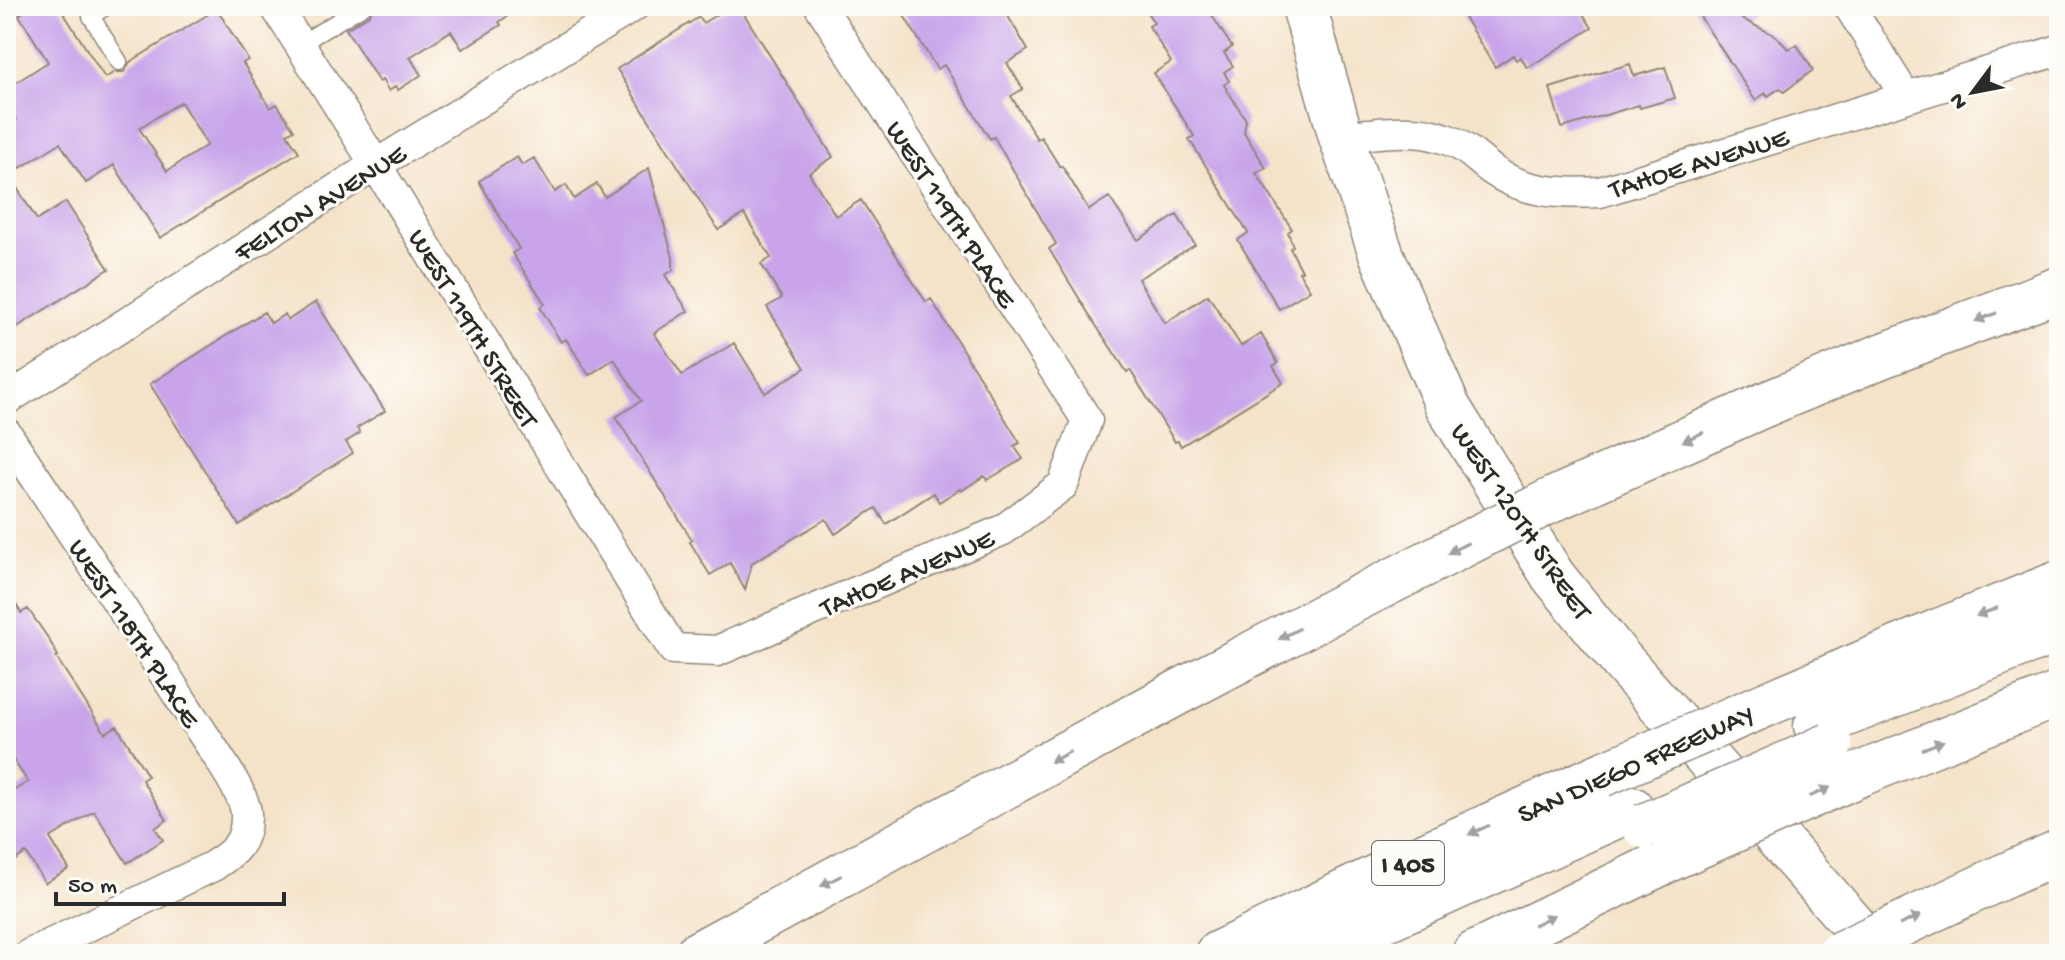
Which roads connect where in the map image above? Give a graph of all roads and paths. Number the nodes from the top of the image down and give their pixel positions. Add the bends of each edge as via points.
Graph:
1 (107, 6) edge
2 (275, 6) edge
3 (363, 6) edge
4 (634, 6) edge
5 (820, 6) edge
6 (1304, 6) edge
7 (1849, 6) edge
8 (300, 44) junction
9 (2059, 50) edge
10 (119, 62) dead end
11 (1906, 97) junction
12 (1341, 137) junction
13 (377, 164) junction
14 (2059, 289) edge
15 (6, 400) edge
16 (1087, 420) joint
17 (6, 433) edge
18 (2059, 583) edge
19 (2059, 630) edge
20 (673, 649) joint
21 (2059, 652) edge
22 (2059, 694) edge
23 (1824, 735) junction
24 (1649, 831) junction
25 (2059, 852) edge
26 (703, 950) edge
27 (30, 954) edge
28 (1217, 954) edge
29 (1308, 954) edge
30 (1377, 954) edge
31 (1474, 954) edge
32 (1839, 954) edge
33 (1879, 954) edge

1 - 10 lane via 91,16
2 - 8 street, WEST 119TH STREET
3 - 8 lane
4 - 13 street, FELTON AVENUE
5 - 16 street, WEST 119TH PLACE
6 - 12 main road, WEST 120TH STREET
7 - 11 street
8 - 13 street, WEST 119TH STREET
9 - 11 street, TAHOE AVENUE
11 - 12 street, TAHOE AVENUE via 1600,192 1562,194 1528,188 1443,137 1408,132
12 - 33 main road, WEST 120TH STREET via 1382,256 1448,407 1553,576
13 - 15 street, FELTON AVENUE
13 - 20 street, WEST 119TH STREET
14 -> 26 main road, bridge via 1879,357 1556,498 1358,598
16 - 20 street, TAHOE AVENUE via 1063,485 1003,530 717,651
17 - 27 street, WEST 118TH PLACE via 246,810 243,838 234,852
18 -> 23 main road, SAN DIEGO FREEWAY / I 405 via 1941,630
19 - 23 main road
21 - 23 main road
23 -> 22 main road, SAN DIEGO FREEWAY / I 405
24 -> 23 main road, SAN DIEGO FREEWAY / I 405, bridge
23 - 24 main road
23 -> 28 main road, SAN DIEGO FREEWAY / I 405, bridge via 1601,775
24 - 29 main road
24 - 30 main road via 1466,905
31 -> 24 main road, SAN DIEGO FREEWAY / I 405
32 -> 25 main road, bridge

